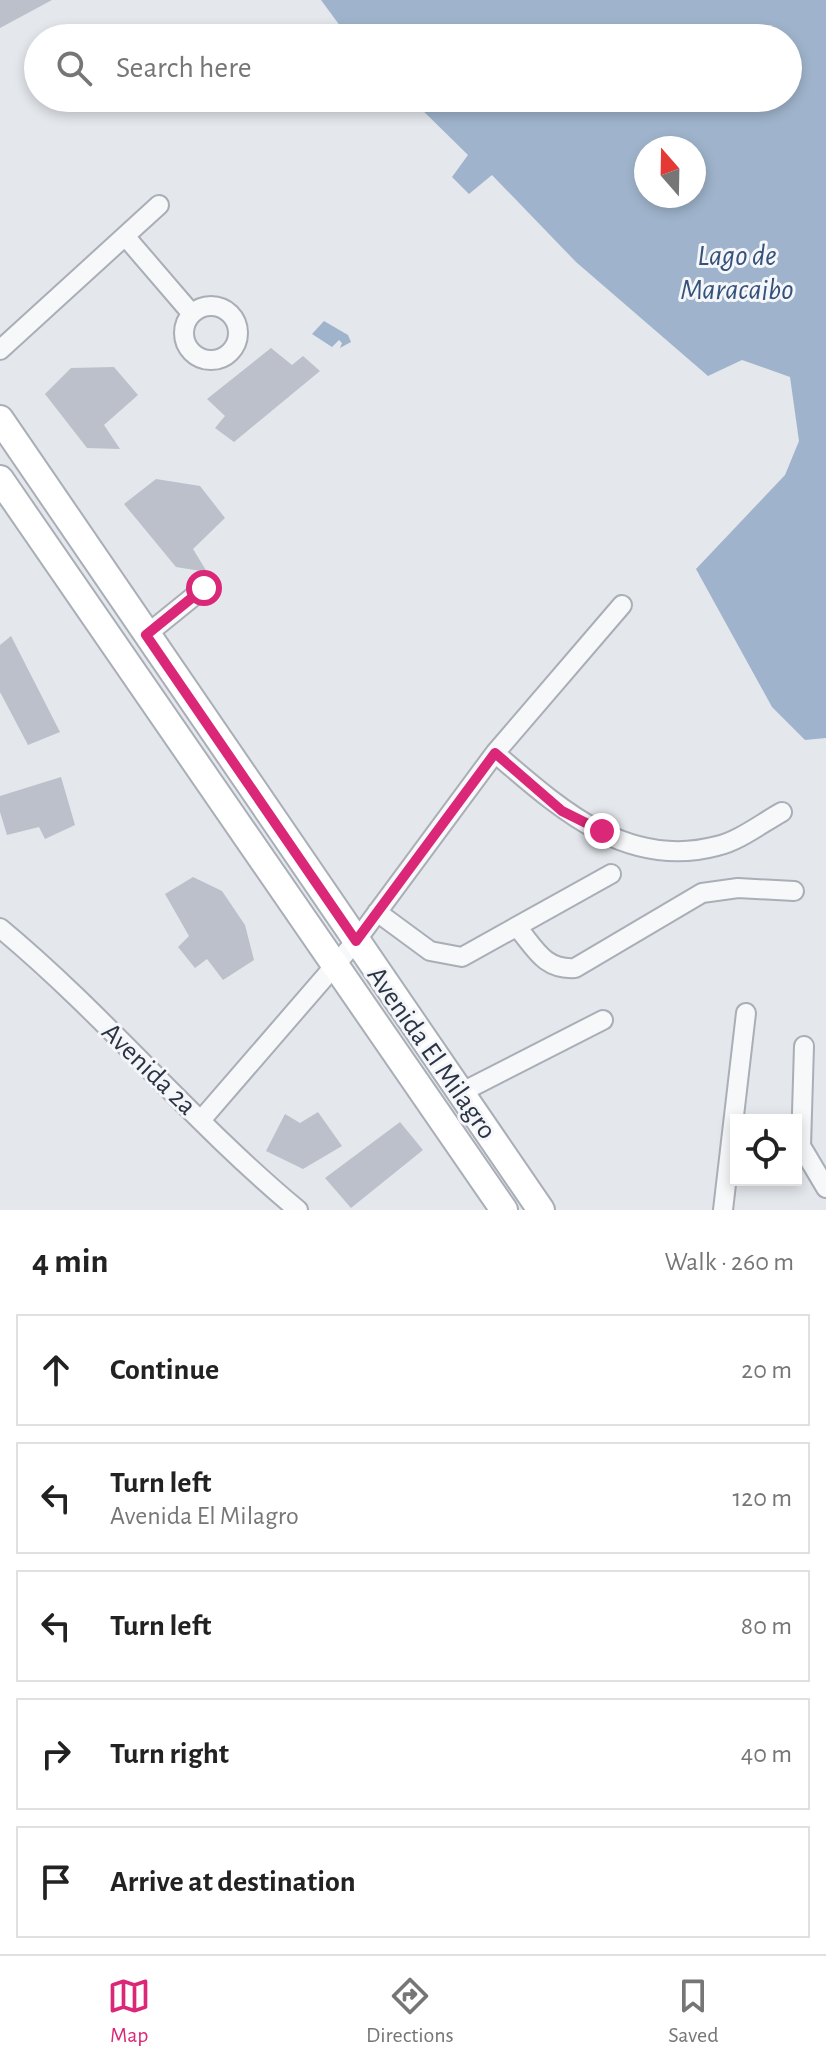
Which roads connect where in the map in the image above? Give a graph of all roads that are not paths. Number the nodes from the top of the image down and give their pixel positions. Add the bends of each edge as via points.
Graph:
1 (159, 205) dead end
2 (125, 236) junction
3 (192, 314) dead end
4 (0, 350) edge
5 (0, 419) edge
6 (0, 479) edge
7 (204, 588) dead end
8 (622, 605) dead end
9 (146, 635) junction
10 (495, 753) junction
11 (782, 812) dead end
12 (611, 874) dead end
13 (794, 891) dead end
14 (377, 912) junction
15 (0, 928) edge
16 (518, 928) junction
17 (356, 941) junction
18 (335, 962) junction
19 (746, 1013) dead end
20 (603, 1020) dead end
21 (804, 1046) dead end
22 (462, 1092) junction
23 (202, 1119) junction
24 (826, 1188) edge
25 (298, 1210) edge
26 (504, 1210) edge
27 (541, 1210) edge
28 (723, 1210) edge

1 - 2 street
2 - 3 street
2 - 4 street
5 - 9 main road, Avenida El Milagro
6 - 18 main road, Avenida El Milagro
7 - 9 street
8 - 10 street
9 - 17 main road, Avenida El Milagro
10 - 11 street via 562,811 631,847 665,854 719,846
10 - 14 street
12 - 16 street
13 - 16 street via 738,888 702,893 575,968 547,964
14 - 16 street via 444,957 462,957
14 - 17 street
15 - 23 street, Avenida 2a
17 - 18 street
17 - 22 main road, Avenida El Milagro
18 - 23 street
18 - 26 main road, Avenida El Milagro
19 - 28 street
20 - 22 street
21 - 24 street via 801,1146
22 - 27 main road, Avenida El Milagro
23 - 25 street, Avenida 2a via 240,1162

